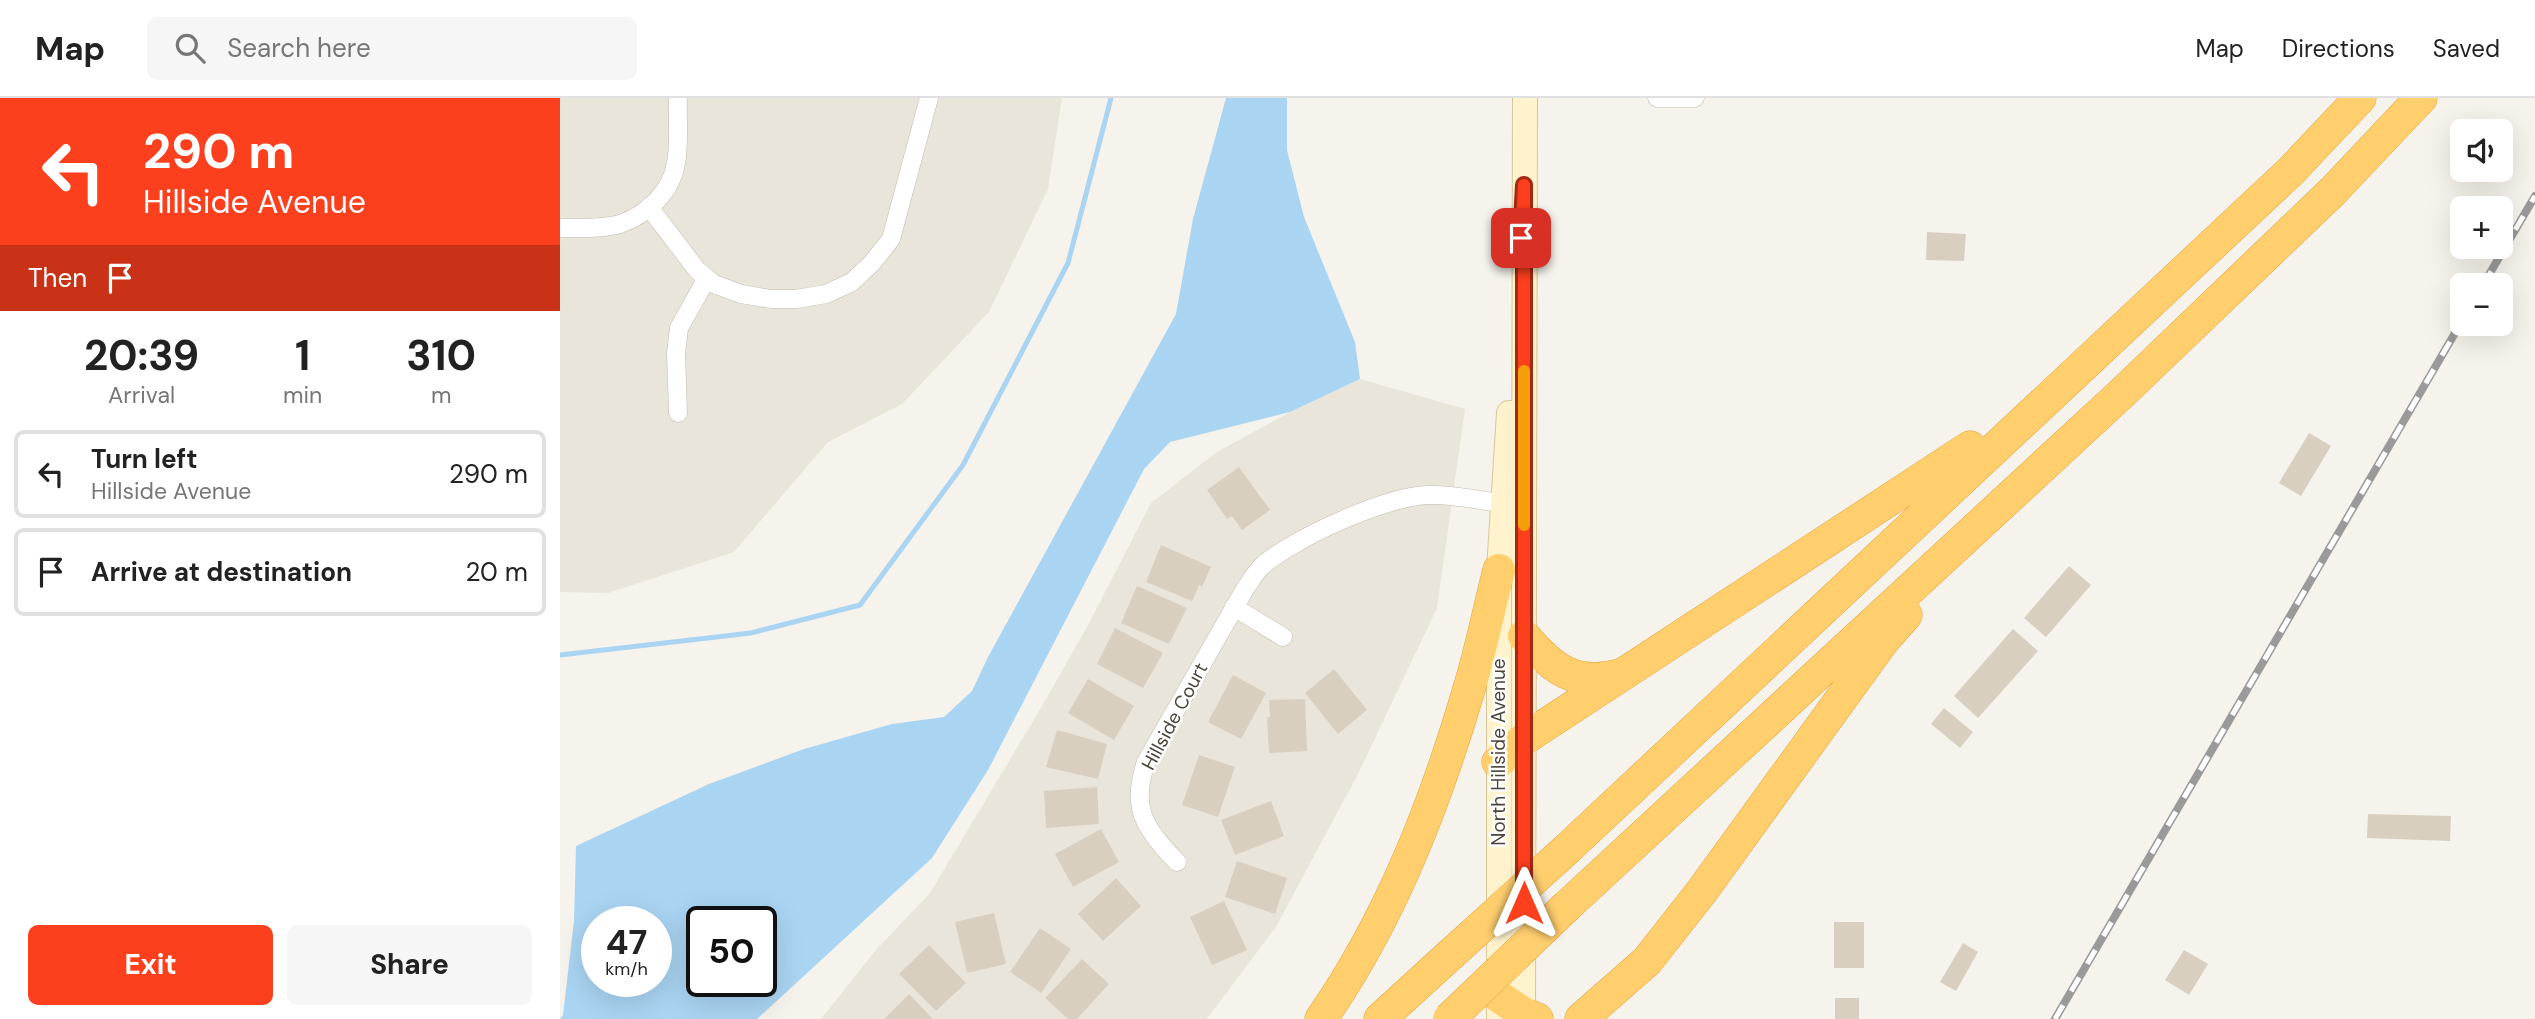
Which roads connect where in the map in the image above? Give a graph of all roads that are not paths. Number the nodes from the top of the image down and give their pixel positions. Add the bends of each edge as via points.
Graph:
1 (678, 98) edge
2 (929, 98) edge
3 (1525, 98) edge
4 (1657, 98) edge
5 (1695, 98) edge
6 (2360, 98) edge
7 (2421, 98) edge
8 (649, 207) junction
9 (560, 228) edge
10 (707, 278) junction
11 (2097, 352) junction
12 (2120, 395) junction
13 (678, 413) dead end
14 (1513, 505) junction
15 (1499, 569) junction
16 (1234, 607) junction
17 (1524, 636) junction
18 (1283, 637) dead end
19 (1622, 674) junction
20 (1524, 739) junction
21 (1498, 762) junction
22 (1177, 862) dead end
23 (1516, 1013) edge
24 (1580, 1018) edge
25 (1321, 1019) edge
26 (1380, 1019) edge
27 (1449, 1019) edge

1 - 8 street via 675,171
2 - 10 street via 891,239 852,282 826,294 771,299 741,294
3 - 14 main road
4 - 5 street
6 - 11 highway via 2291,171
7 - 12 highway via 2333,191
8 - 9 street via 621,223
8 - 10 street
10 - 13 street via 679,328
11 - 19 highway via 1951,461
11 - 26 highway, bridge
12 - 24 highway via 2099,429 1935,585 1883,641 1647,961
12 - 27 highway, bridge
14 - 15 main road, North Hillside Avenue
14 - 16 street, Hillside Court via 1430,495 1385,505 1308,535 1283,550 1260,568
14 - 17 main road
15 - 21 main road, North Hillside Avenue
15 - 25 highway via 1470,687 1425,819 1375,929
16 - 18 street
16 - 22 street, Hillside Court via 1140,780 1138,797 1146,826
17 - 19 highway via 1557,669 1574,676 1592,679
17 - 20 main road
19 - 20 highway
20 - 21 highway
20 - 23 main road
21 - 23 main road, North Hillside Avenue

